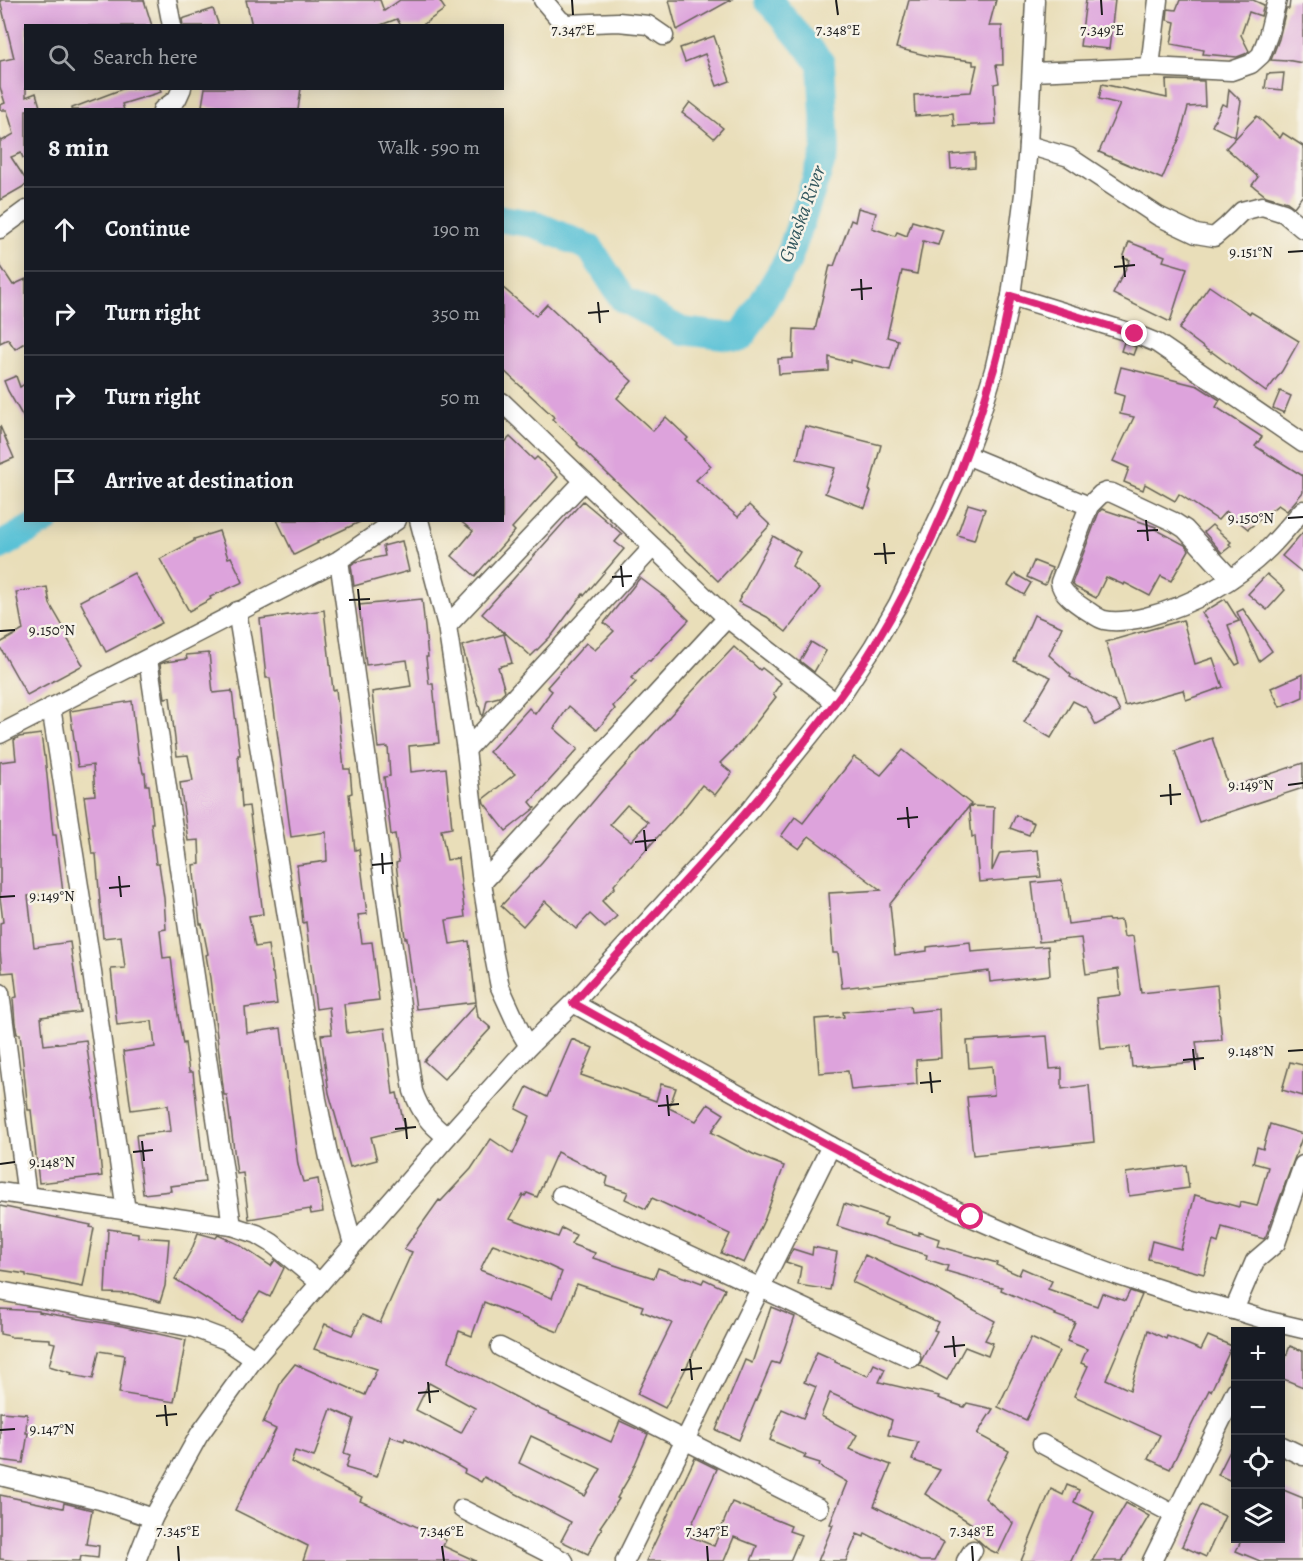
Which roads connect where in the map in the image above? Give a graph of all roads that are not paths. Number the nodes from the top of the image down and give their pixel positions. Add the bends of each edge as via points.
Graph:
1 (167, 0) edge
2 (543, 0) edge
3 (1035, 0) edge
4 (1158, 0) edge
5 (1277, 0) edge
6 (172, 24) edge
7 (664, 36) dead end
8 (1150, 67) junction
9 (1032, 72) junction
10 (181, 90) edge
11 (165, 108) edge
12 (1028, 145) junction
13 (24, 211) edge
14 (0, 229) edge
15 (1303, 229) edge
16 (1011, 296) junction
17 (506, 412) edge
18 (1303, 443) edge
19 (966, 455) junction
20 (584, 481) junction
21 (1089, 506) junction
22 (1303, 510) edge
23 (394, 522) edge
24 (420, 522) edge
25 (653, 547) junction
26 (339, 560) junction
27 (1232, 579) junction
28 (237, 611) junction
29 (727, 618) junction
30 (447, 626) junction
31 (148, 659) junction
32 (836, 703) junction
33 (51, 707) junction
34 (0, 734) edge
35 (466, 750) junction
36 (482, 883) junction
37 (0, 993) edge
38 (573, 1003) junction
39 (530, 1046) junction
40 (447, 1137) junction
41 (831, 1146) junction
42 (1303, 1165) edge
43 (0, 1192) edge
44 (561, 1195) dead end
45 (27, 1196) junction
46 (126, 1211) junction
47 (232, 1226) junction
48 (353, 1244) junction
49 (320, 1283) junction
50 (761, 1288) junction
51 (0, 1292) edge
52 (1234, 1310) junction
53 (1267, 1327) edge
54 (1285, 1328) edge
55 (1303, 1329) edge
56 (501, 1347) dead end
57 (911, 1358) dead end
58 (254, 1359) junction
59 (1229, 1420) edge
60 (684, 1440) junction
61 (1042, 1444) dead end
62 (1285, 1447) edge
63 (1303, 1456) edge
64 (0, 1476) edge
65 (819, 1508) dead end
66 (462, 1509) dead end
67 (1175, 1515) junction
68 (153, 1518) junction
69 (1158, 1559) edge
70 (136, 1561) edge
71 (564, 1561) edge
72 (625, 1561) edge

1 - 6 street
2 - 7 street via 567,24 648,25
3 - 9 street
4 - 8 street
5 - 8 street via 1261,55 1251,64 1231,71
8 - 9 street
9 - 12 street
10 - 11 street via 177,99
12 - 15 street via 1069,157 1158,216 1196,234 1214,237 1242,211 1262,206 1284,213
12 - 16 street
13 - 14 street
16 - 18 street via 1157,343
16 - 19 street via 994,370
17 - 20 street
19 - 21 street
19 - 32 street via 898,604
20 - 25 street
20 - 30 street
21 - 27 street via 1101,494 1112,493 1174,522
21 - 27 street via 1060,582 1065,592 1104,620 1136,619 1165,612
22 - 27 street via 1269,548
23 - 26 street
24 - 30 street
25 - 29 street
25 - 35 street
26 - 28 street
26 - 40 street via 413,1091 419,1108
28 - 31 street
28 - 48 street via 317,1099
29 - 32 street
29 - 36 street
30 - 35 street
31 - 33 street
31 - 47 street
32 - 38 street via 750,810
33 - 34 street
33 - 46 street
35 - 36 street
36 - 39 street via 500,987
37 - 45 street
38 - 39 street
38 - 41 street
39 - 40 street
40 - 48 street
41 - 50 street
41 - 52 street via 910,1188 1033,1244 1110,1273
42 - 52 street via 1276,1243 1255,1261
43 - 45 street
44 - 50 street
45 - 46 street
46 - 47 street
47 - 49 street via 272,1243
48 - 49 street
49 - 58 street
50 - 57 street
50 - 60 street
51 - 58 street via 194,1328 226,1340
52 - 53 street
54 - 55 street
56 - 60 street
58 - 68 street via 199,1435
59 - 67 street
60 - 65 street
60 - 72 street
61 - 67 street
62 - 63 street
64 - 68 street via 100,1500
66 - 71 street
67 - 69 street
68 - 70 street

